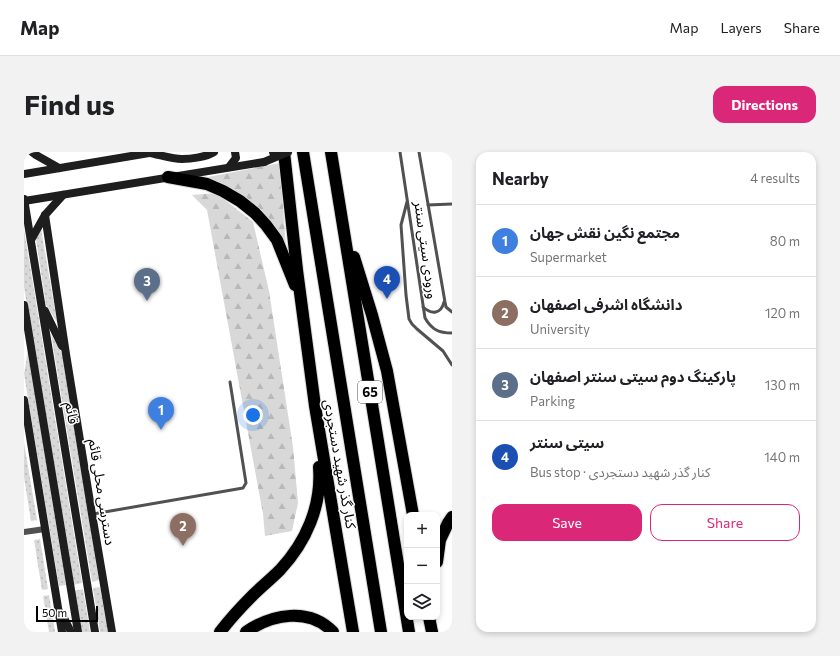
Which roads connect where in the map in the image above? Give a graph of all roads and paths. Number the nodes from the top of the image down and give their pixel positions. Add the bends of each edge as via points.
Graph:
1 (153, 152) edge
2 (214, 152) edge
3 (235, 152) edge
4 (284, 152) edge
5 (288, 152) edge
6 (303, 152) edge
7 (331, 152) edge
8 (400, 152) edge
9 (419, 152) edge
10 (34, 153) edge
11 (229, 167) junction
12 (59, 168) junction
13 (24, 174) edge
14 (168, 177) junction
15 (63, 195) junction
16 (24, 200) edge
17 (408, 200) junction
18 (452, 204) edge
19 (428, 205) junction
20 (340, 209) junction
21 (45, 215) junction
22 (26, 220) edge
23 (31, 240) junction
24 (301, 301) junction
25 (41, 302) junction
26 (445, 302) junction
27 (24, 305) edge
28 (423, 307) junction
29 (452, 312) edge
30 (26, 318) junction
31 (452, 333) edge
32 (24, 338) edge
33 (66, 354) junction
34 (452, 365) edge
35 (230, 382) dead end
36 (24, 400) edge
37 (315, 406) junction
38 (413, 512) edge
39 (92, 514) junction
40 (452, 517) edge
41 (45, 529) junction
42 (24, 532) edge
43 (439, 548) edge
44 (58, 604) junction
45 (431, 620) edge
46 (432, 631) edge
47 (62, 632) edge
48 (71, 632) edge
49 (78, 632) edge
50 (95, 632) edge
51 (112, 632) edge
52 (220, 632) edge
53 (246, 632) edge
54 (333, 632) edge
55 (353, 632) edge
56 (381, 632) edge
57 (410, 632) edge

1 - 2 main road via 182,159
1 - 12 main road
3 - 11 main road via 236,158
4 - 24 highway
5 - 11 main road, bridge via 264,162
6 - 56 highway, 65
7 - 20 highway, 65
8 - 17 lane, ورودی سیتی سنتر
9 - 19 lane
10 - 12 main road
11 - 14 main road
12 - 13 main road
14 - 15 main road
14 - 24 highway via 207,184 240,201 255,213 277,240
15 - 16 main road
15 - 21 main road
16 - 22 main road, قائم
17 - 28 lane, ورودی سیتی سنتر
17 - 34 lane via 401,225 409,318 417,329 443,351
18 - 19 lane
19 - 26 lane
20 - 38 highway via 387,371
20 - 57 highway, 65
21 - 23 main road
21 - 33 main road, دسترسی محلی قائم
22 - 23 main road, قائم
23 - 25 main road, قائم
24 - 37 highway, کنار گذر شهید دستجردی
25 - 33 main road
25 - 50 main road, قائم
26 - 28 lane via 436,312
26 - 29 lane via 448,310
27 - 30 main road
28 - 31 lane, ورودی سیتی سنتر via 429,325 435,330
30 - 32 main road
30 - 49 main road
33 - 39 main road, دسترسی محلی قائم
35 - 39 lane via 246,483 243,488
36 - 41 main road
37 - 52 highway via 320,481 311,522 293,555
37 - 55 highway, کنار گذر شهید دستجردی
39 - 51 main road, دسترسی محلی قائم
40 - 43 highway via 440,540
41 - 42 street
41 - 44 main road
44 - 47 main road
44 - 48 main road
45 - 46 highway
53 - 54 highway via 267,620 294,615 318,621

